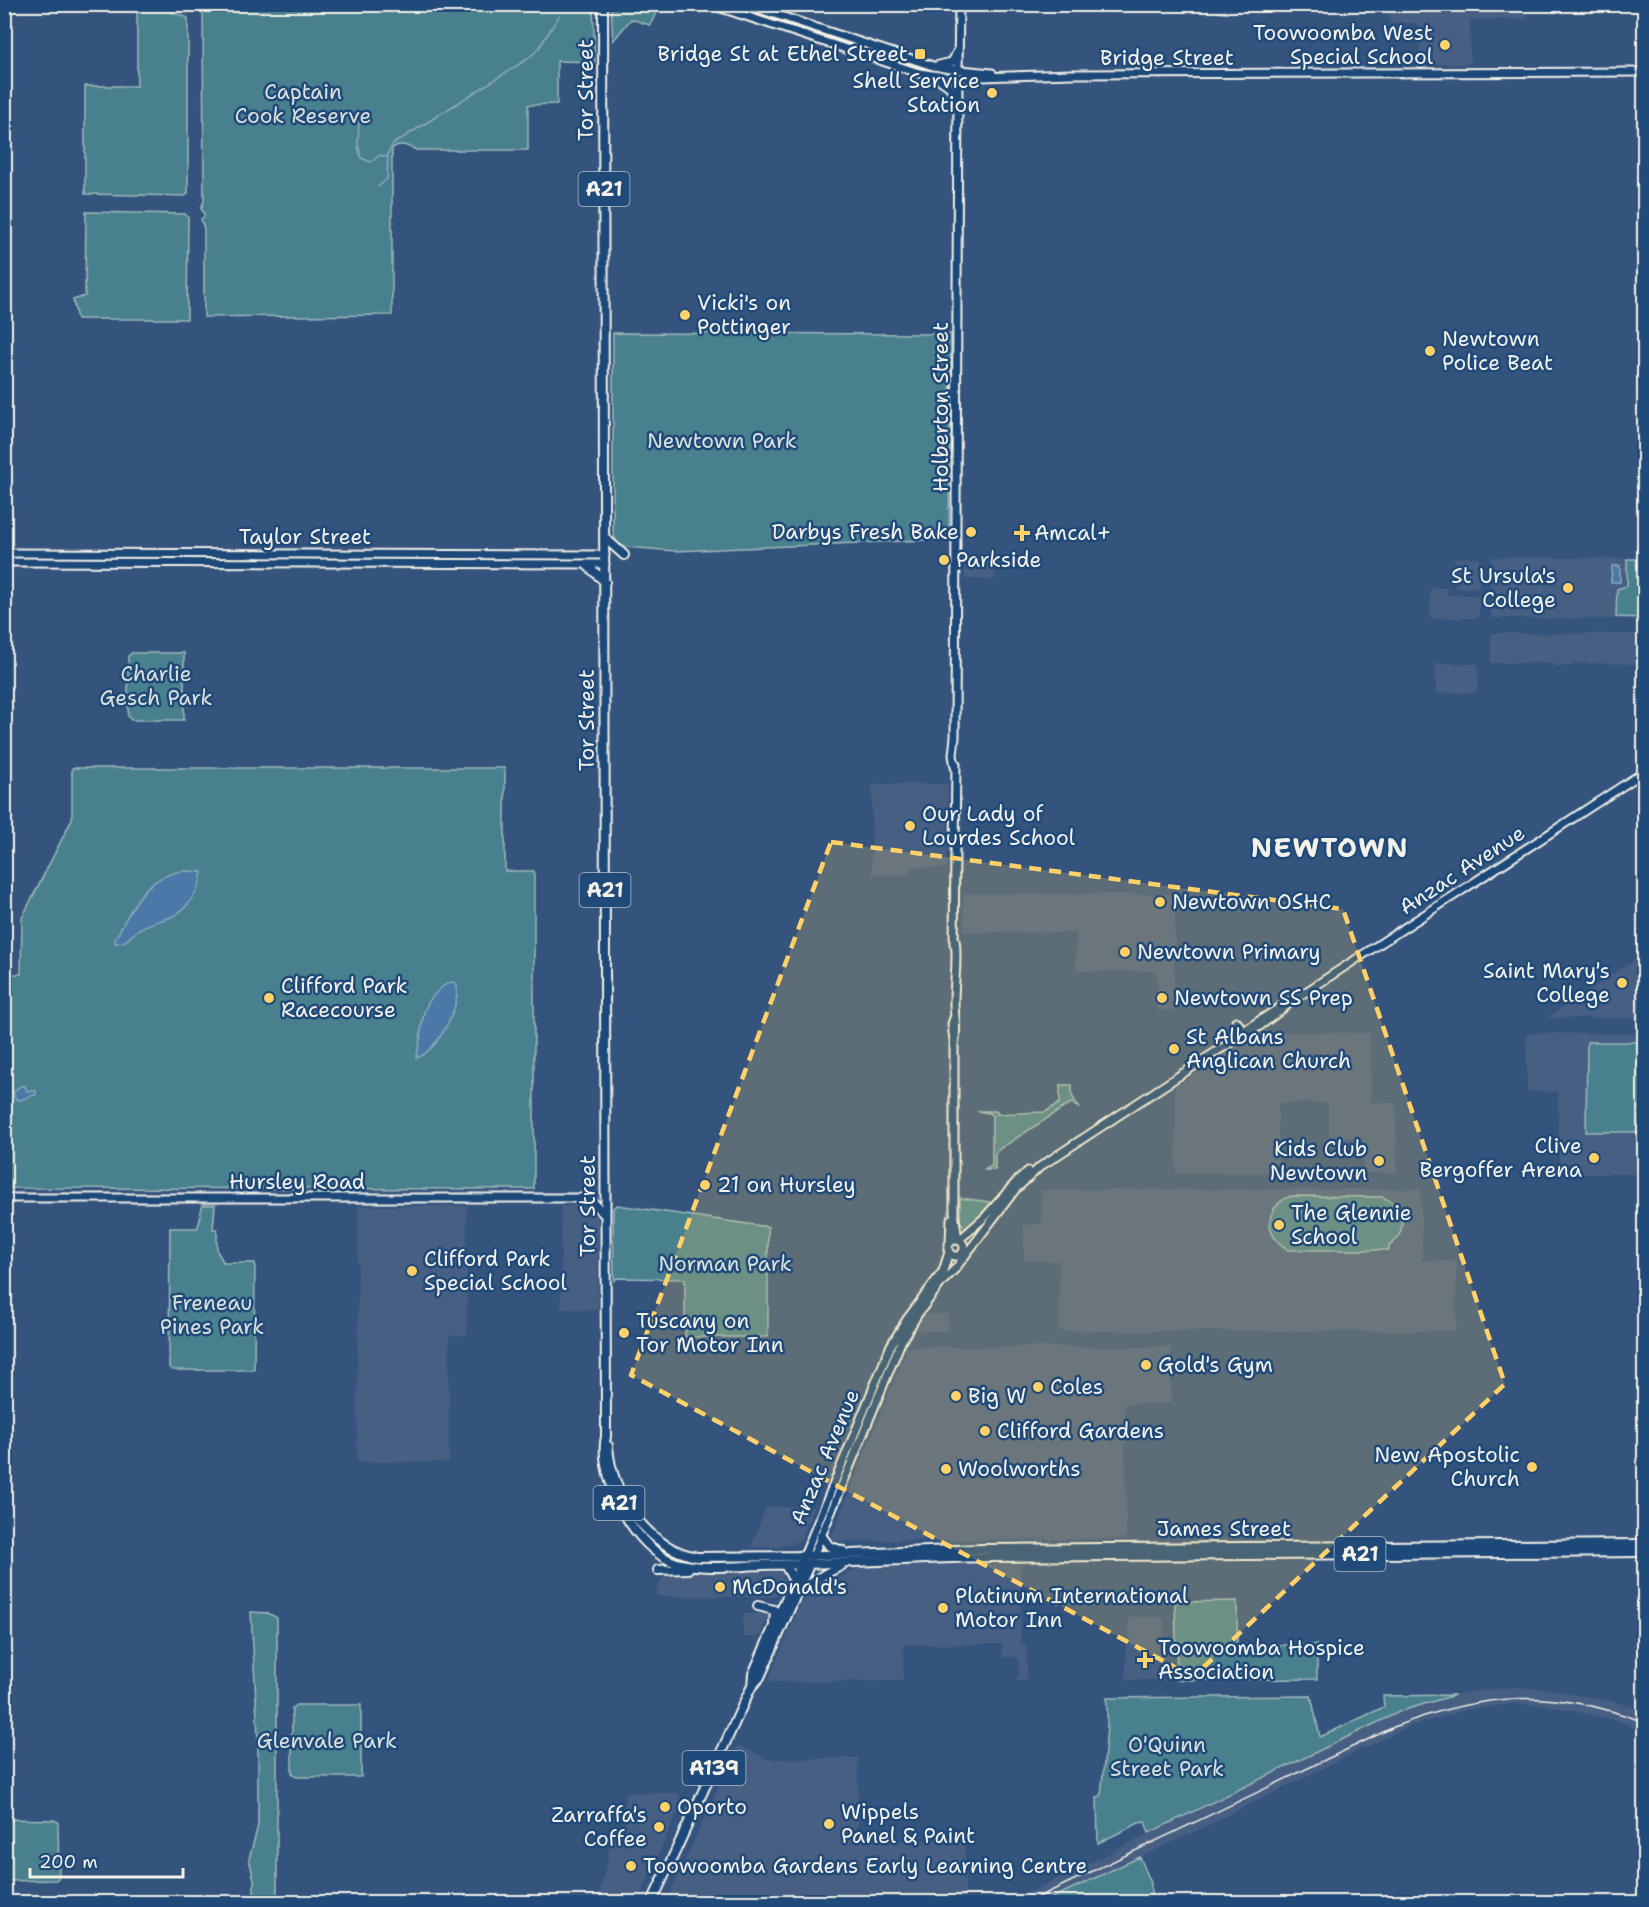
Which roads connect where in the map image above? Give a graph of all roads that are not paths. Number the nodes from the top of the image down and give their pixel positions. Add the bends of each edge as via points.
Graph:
1 (603, 4) edge
2 (709, 4) edge
3 (744, 4) edge
4 (959, 4) edge
5 (959, 43) junction
6 (933, 66) junction
7 (1644, 72) edge
8 (958, 74) junction
9 (934, 76) junction
10 (959, 101) junction
11 (605, 538) junction
12 (4, 553) edge
13 (605, 555) junction
14 (624, 555) dead end
15 (4, 562) edge
16 (586, 564) junction
17 (605, 564) junction
18 (605, 582) junction
19 (1644, 772) edge
20 (1298, 998) junction
21 (1236, 1021) dead end
22 (1239, 1034) junction
23 (1217, 1051) junction
24 (1049, 1160) junction
25 (4, 1198) edge
26 (589, 1198) joint
27 (954, 1205) junction
28 (996, 1213) junction
29 (605, 1215) junction
30 (972, 1230) junction
31 (959, 1240) junction
32 (950, 1242) junction
33 (949, 1252) junction
34 (962, 1252) junction
35 (943, 1281) junction
36 (606, 1436) junction
37 (821, 1535) junction
38 (1644, 1544) edge
39 (1644, 1552) edge
40 (849, 1553) junction
41 (804, 1556) junction
42 (813, 1556) junction
43 (848, 1563) junction
44 (785, 1565) junction
45 (805, 1565) junction
46 (695, 1566) junction
47 (658, 1570) dead end
48 (794, 1581) junction
49 (798, 1592) junction
50 (758, 1606) dead end
51 (771, 1635) junction
52 (752, 1686) junction
53 (652, 1902) edge

1 - 11 highway, Tor Street / A21
2 - 9 main road, Bridge Street
3 - 6 main road, Bridge Street
4 - 5 main road, Holberton Street
5 - 6 main road via 952,62
5 - 8 main road, Holberton Street
6 - 8 main road, Bridge Street
7 - 8 main road, Bridge Street
8 - 9 main road, Bridge Street
8 - 10 main road, Holberton Street
9 - 10 main road via 949,86
10 - 27 main road, Holberton Street via 953,755 957,958 951,1032
11 - 13 highway, Tor Street / A21
11 - 14 highway
12 - 13 main road, Taylor Street
13 - 17 highway, Tor Street / A21
15 - 16 main road, Taylor Street
16 - 17 main road, Taylor Street
16 - 18 highway
17 - 18 highway, Tor Street / A21
18 - 29 highway, Tor Street / A21
19 - 20 main road, Anzac Avenue
20 - 22 main road, Anzac Avenue via 1279,1006
20 - 23 main road, Anzac Avenue
21 - 22 main road
22 - 23 main road, Anzac Avenue
23 - 24 main road, Anzac Avenue
24 - 28 main road, Anzac Avenue
24 - 30 main road, Anzac Avenue via 1020,1178
25 - 26 main road, Hursley Road
26 - 29 highway
27 - 30 main road, Holberton Street via 961,1227
27 - 31 main road, Holberton Street
27 - 32 main road, Holberton Street
28 - 34 main road, Anzac Avenue
28 - 35 main road, Anzac Avenue
29 - 36 highway, Tor Street / A21
30 - 31 main road, Anzac Avenue
31 - 32 main road
31 - 34 main road
32 - 33 main road
33 - 34 main road via 955,1256
33 - 41 main road, Anzac Avenue via 943,1271 891,1346
34 - 35 main road, Anzac Avenue
35 - 37 main road, Anzac Avenue via 901,1342
36 - 41 highway, Tor Street / A21 via 621,1494 648,1530 668,1547 697,1557
36 - 46 highway, Tor Street / A21 via 604,1464 613,1493 644,1541 663,1557
37 - 40 highway via 829,1546
37 - 42 main road, Anzac Avenue
38 - 40 highway, James Street / A21
39 - 43 highway, James Street / A21 via 913,1558
40 - 42 highway, James Street / A21
41 - 42 highway, James Street / A21
41 - 45 highway, Anzac Avenue / A139
42 - 45 highway, Anzac Avenue / A139
43 - 45 highway, James Street / A21
43 - 49 highway
44 - 45 highway, A21
44 - 46 highway, A21
44 - 48 highway
45 - 48 highway, Anzac Avenue / A139
45 - 49 highway, Anzac Avenue / A139
46 - 47 highway
48 - 51 highway, Anzac Avenue / A139
49 - 52 highway, Anzac Avenue / A139 via 760,1677
50 - 51 highway via 775,1613
51 - 52 highway, Anzac Avenue / A139 via 753,1674
52 - 53 highway, Anzac Avenue / A139

